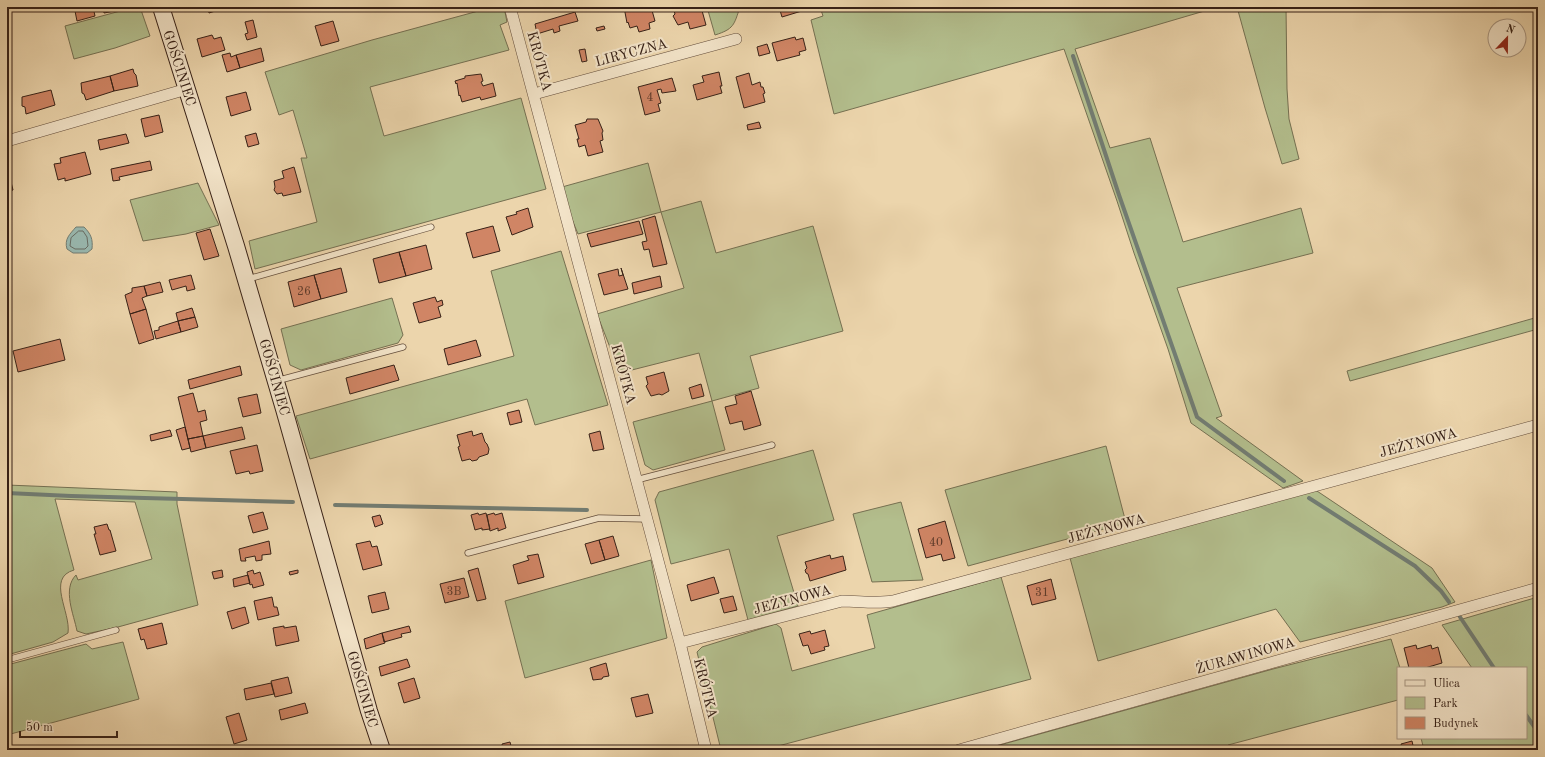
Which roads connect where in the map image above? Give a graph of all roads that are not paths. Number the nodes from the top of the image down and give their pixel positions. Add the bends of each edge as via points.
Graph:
1 (161, 7) edge
2 (510, 7) edge
3 (736, 39) dead end
4 (187, 89) junction
5 (534, 94) junction
6 (7, 141) edge
7 (431, 227) dead end
8 (246, 280) junction
9 (403, 347) dead end
10 (276, 381) junction
11 (1538, 425) edge
12 (772, 444) dead end
13 (636, 480) junction
14 (647, 519) junction
15 (468, 552) dead end
16 (1538, 588) edge
17 (116, 630) dead end
18 (680, 643) junction
19 (7, 660) edge
20 (964, 749) edge
21 (382, 750) edge
22 (706, 750) edge

1 - 4 street, GOŚCINIEC
2 - 5 street, KRÓTKA
3 - 5 street, LIRYCZNA
4 - 6 street
4 - 8 street, GOŚCINIEC
5 - 13 street, KRÓTKA
7 - 8 lane
8 - 10 street, GOŚCINIEC
9 - 10 lane
10 - 21 street, GOŚCINIEC
11 - 18 street, JEŻYNOWA via 894,601 842,601
12 - 13 lane
13 - 14 street, KRÓTKA
14 - 15 lane via 599,518
14 - 18 street, KRÓTKA
16 - 20 street, ŻURAWINOWA
17 - 19 lane
18 - 22 street, KRÓTKA

